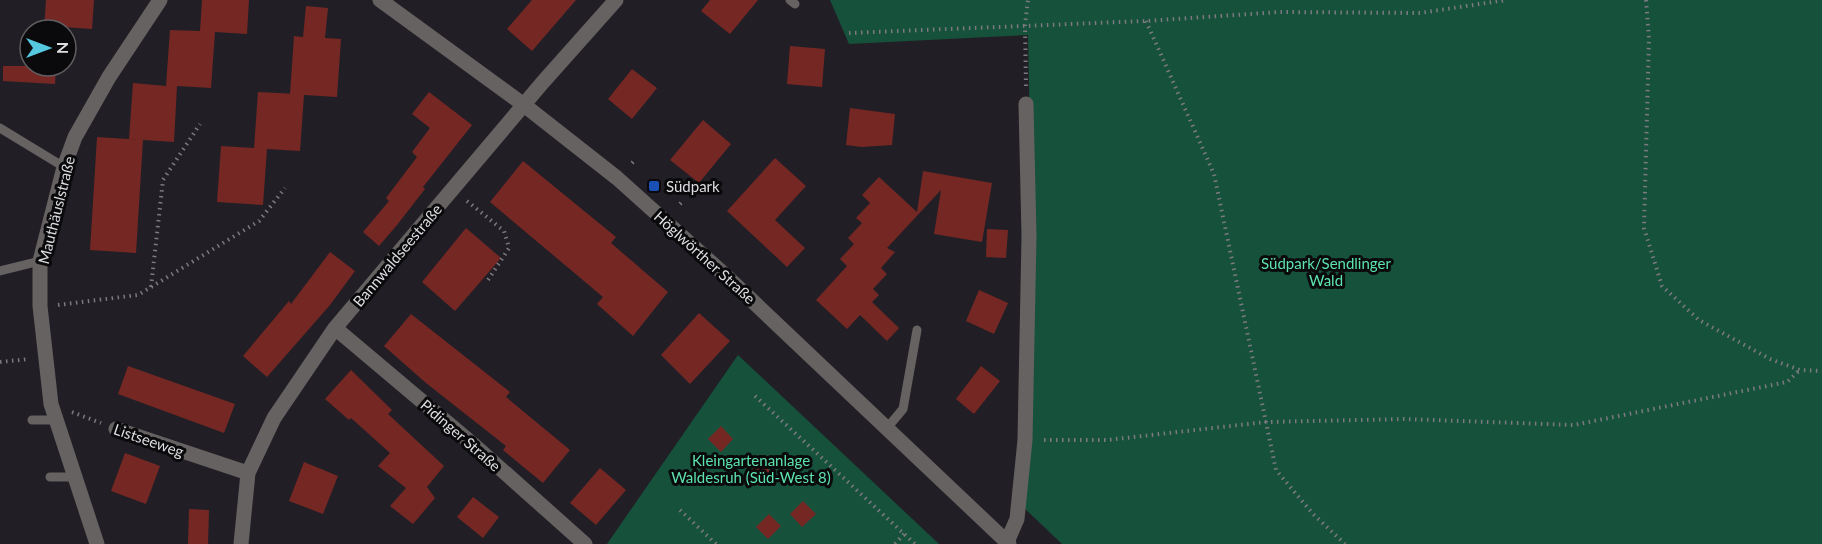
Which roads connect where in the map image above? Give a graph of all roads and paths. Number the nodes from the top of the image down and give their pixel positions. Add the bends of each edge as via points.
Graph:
1 (160, 0) edge
2 (380, 0) edge
3 (616, 0) edge
4 (1028, 0) edge
5 (1506, 0) edge
6 (1646, 0) edge
7 (1146, 21) junction
8 (1024, 25) junction
9 (849, 33) dead end
10 (1026, 104) joint
11 (524, 105) junction
12 (200, 124) dead end
13 (0, 128) edge
14 (64, 167) junction
15 (285, 188) dead end
16 (452, 190) junction
17 (40, 261) junction
18 (0, 271) edge
19 (488, 280) dead end
20 (151, 288) junction
21 (40, 306) junction
22 (335, 328) junction
23 (917, 330) dead end
24 (45, 357) junction
25 (0, 362) edge
26 (1800, 370) junction
27 (1822, 371) edge
28 (755, 396) dead end
29 (51, 404) junction
30 (32, 420) dead end
31 (57, 420) junction
32 (1266, 422) junction
33 (887, 428) junction
34 (116, 429) joint
35 (1025, 440) junction
36 (248, 473) junction
37 (50, 477) dead end
38 (74, 477) junction
39 (680, 510) dead end
40 (904, 534) junction
41 (1008, 543) edge
42 (97, 544) edge
43 (241, 544) edge
44 (585, 544) edge
45 (716, 544) edge
46 (895, 544) edge
47 (915, 544) edge
48 (1345, 544) edge

1 - 14 street, Mauthäuslstraße via 109,77 75,137
2 - 11 street, Höglwörther Straße
3 - 11 street, Bannwaldseestraße
4 - 8 path
5 - 7 path via 1420,13 1280,12
6 - 26 path via 1649,38 1644,228 1662,286 1699,320 1770,359
7 - 8 path
7 - 32 path via 1214,174
8 - 9 path
8 - 10 path
10 - 35 street, Höglwörther Straße via 1029,236
11 - 16 street, Bannwaldseestraße
11 - 33 street, Höglwörther Straße via 617,178
12 - 20 path via 163,180
13 - 14 lane
14 - 17 street, Mauthäuslstraße
15 - 20 path via 258,221
16 - 19 path via 504,231 509,248
16 - 22 street, Bannwaldseestraße
17 - 18 lane
17 - 21 street, Mauthäuslstraße
20 - 21 path via 138,295
21 - 24 street, Mauthäuslstraße
22 - 36 street, Bannwaldseestraße via 274,418
22 - 44 street, Pidinger Straße
23 - 33 lane via 903,409
24 - 25 path
24 - 29 street, Mauthäuslstraße
26 - 27 path
26 - 32 path via 1787,382 1574,425 1404,419
28 - 40 path
29 - 31 street, Mauthäuslstraße
29 - 34 path, Listseeweg
30 - 31 lane
31 - 38 street, Mauthäuslstraße
32 - 35 path via 1107,440
32 - 48 path via 1276,470
33 - 41 street, Höglwörther Straße
34 - 36 street, Listseeweg
35 - 41 street, Höglwörther Straße via 1017,519
36 - 43 street, Bannwaldseestraße
37 - 38 lane
38 - 42 street, Mauthäuslstraße
39 - 45 path
40 - 46 path
40 - 47 path

